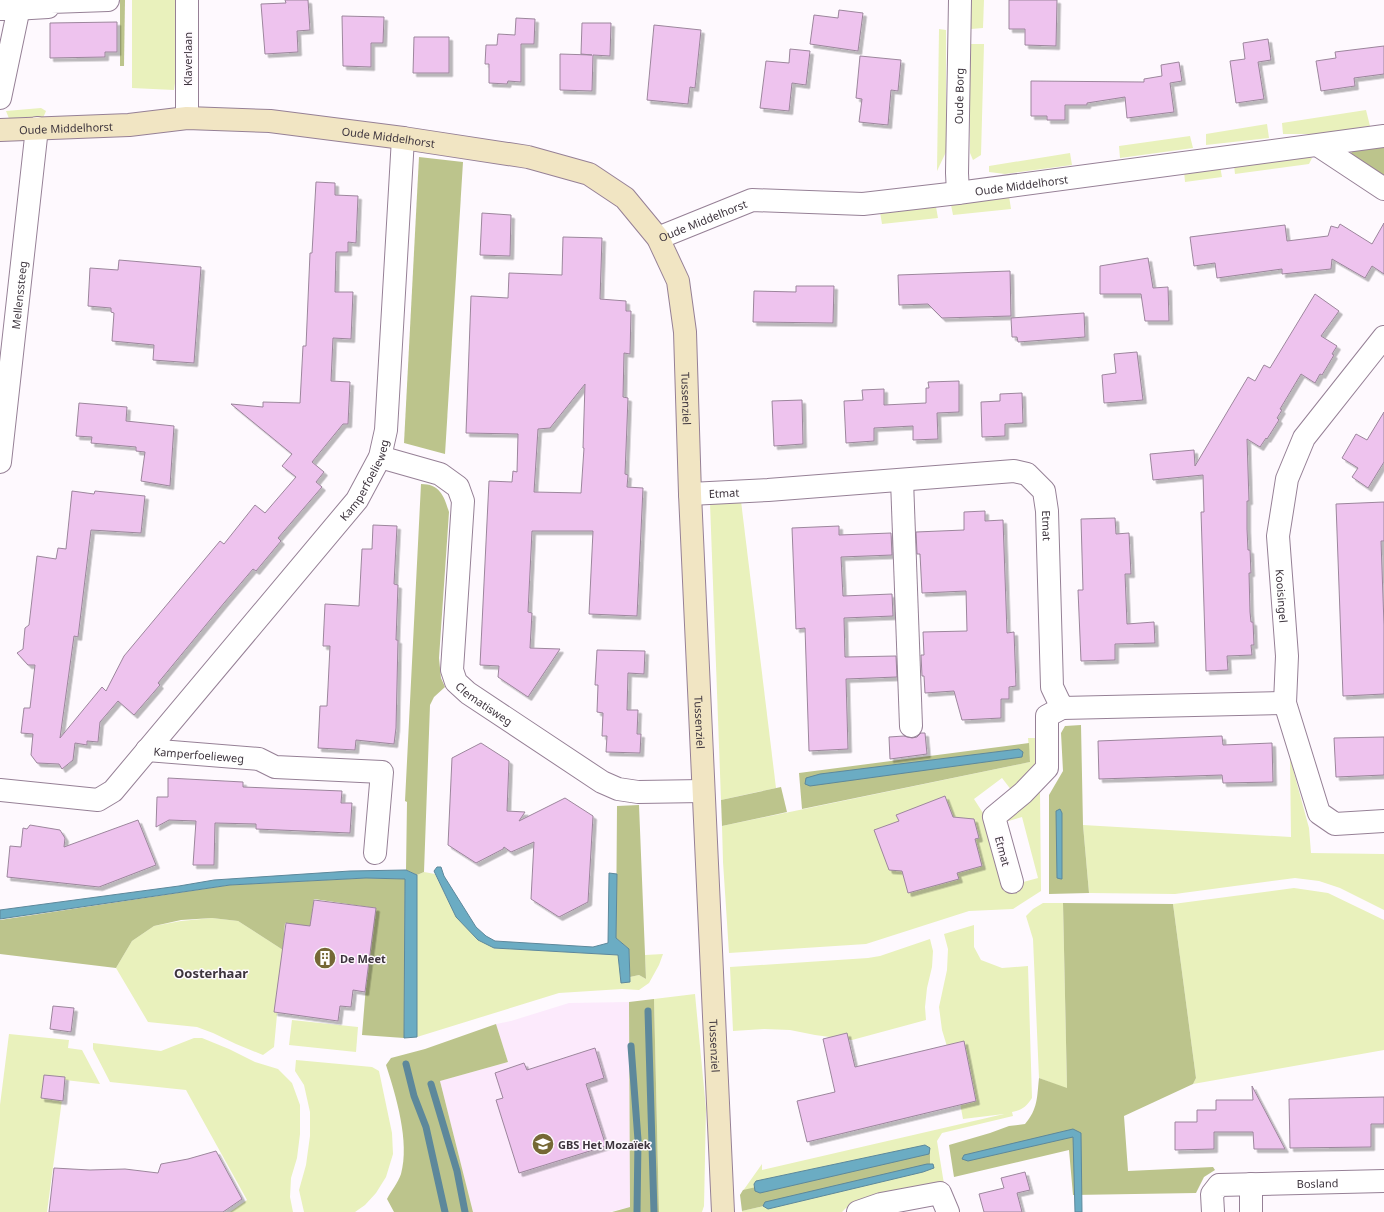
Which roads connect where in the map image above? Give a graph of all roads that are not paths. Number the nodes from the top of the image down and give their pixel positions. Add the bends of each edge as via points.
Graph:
1 (108, 0) edge
2 (187, 0) edge
3 (960, 0) edge
4 (7, 9) edge
5 (0, 98) edge
6 (187, 118) junction
7 (37, 128) junction
8 (0, 130) edge
9 (1384, 136) edge
10 (403, 138) junction
11 (1319, 146) junction
12 (1384, 189) edge
13 (958, 193) junction
14 (658, 238) junction
15 (1384, 337) edge
16 (380, 458) junction
17 (0, 462) edge
18 (902, 480) junction
19 (690, 494) junction
20 (1285, 703) junction
21 (1062, 708) junction
22 (911, 726) dead end
23 (147, 750) junction
24 (0, 790) edge
25 (703, 792) junction
26 (1384, 821) edge
27 (375, 853) dead end
28 (1012, 882) dead end
29 (1384, 1181) edge
30 (1251, 1184) junction
31 (723, 1212) edge
32 (858, 1212) edge
33 (948, 1212) edge
34 (1213, 1212) edge
35 (1251, 1212) edge

1 - 4 street via 51,2 48,7
2 - 6 street, Klaverlaan
3 - 13 street, Oude Borg
4 - 5 street via 17,17
6 - 7 street, Oude Middelhorst via 129,125
6 - 10 street, Oude Middelhorst via 270,121
7 - 8 street, Oude Middelhorst
7 - 17 street, Mellenssteeg
9 - 11 street, Oude Middelhorst
10 - 14 street, Oude Middelhorst via 528,157 589,174 625,198
10 - 16 street, Kamperfoelieweg via 386,430
11 - 12 street
11 - 13 street, Oude Middelhorst
13 - 14 street, Oude Middelhorst via 863,204 752,200
14 - 19 street, Tussenziel via 678,281 686,332
15 - 20 street, Kooisingel via 1304,438 1287,479 1278,536 1287,656
16 - 23 street, Kamperfoelieweg via 357,500
16 - 25 street, Clematisweg via 440,474 458,486 463,501 452,670 456,682 602,782 618,790
18 - 19 street, Etmat
18 - 21 street, Etmat via 1014,471 1027,474 1044,491 1052,687
18 - 22 street
19 - 25 street, Tussenziel
20 - 21 street
20 - 26 street, Kooisingel via 1319,812 1334,824
21 - 28 street, Etmat via 1046,716 1047,768 1023,793 994,817
23 - 24 street, Kamperfoelieweg via 113,791 98,800
23 - 27 street, Kamperfoelieweg via 259,759 275,767 382,772
25 - 31 street, Tussenziel
29 - 30 street, Bosland
30 - 34 street, Bosland via 1219,1185 1212,1194
30 - 35 street
32 - 33 street via 882,1204 940,1193

